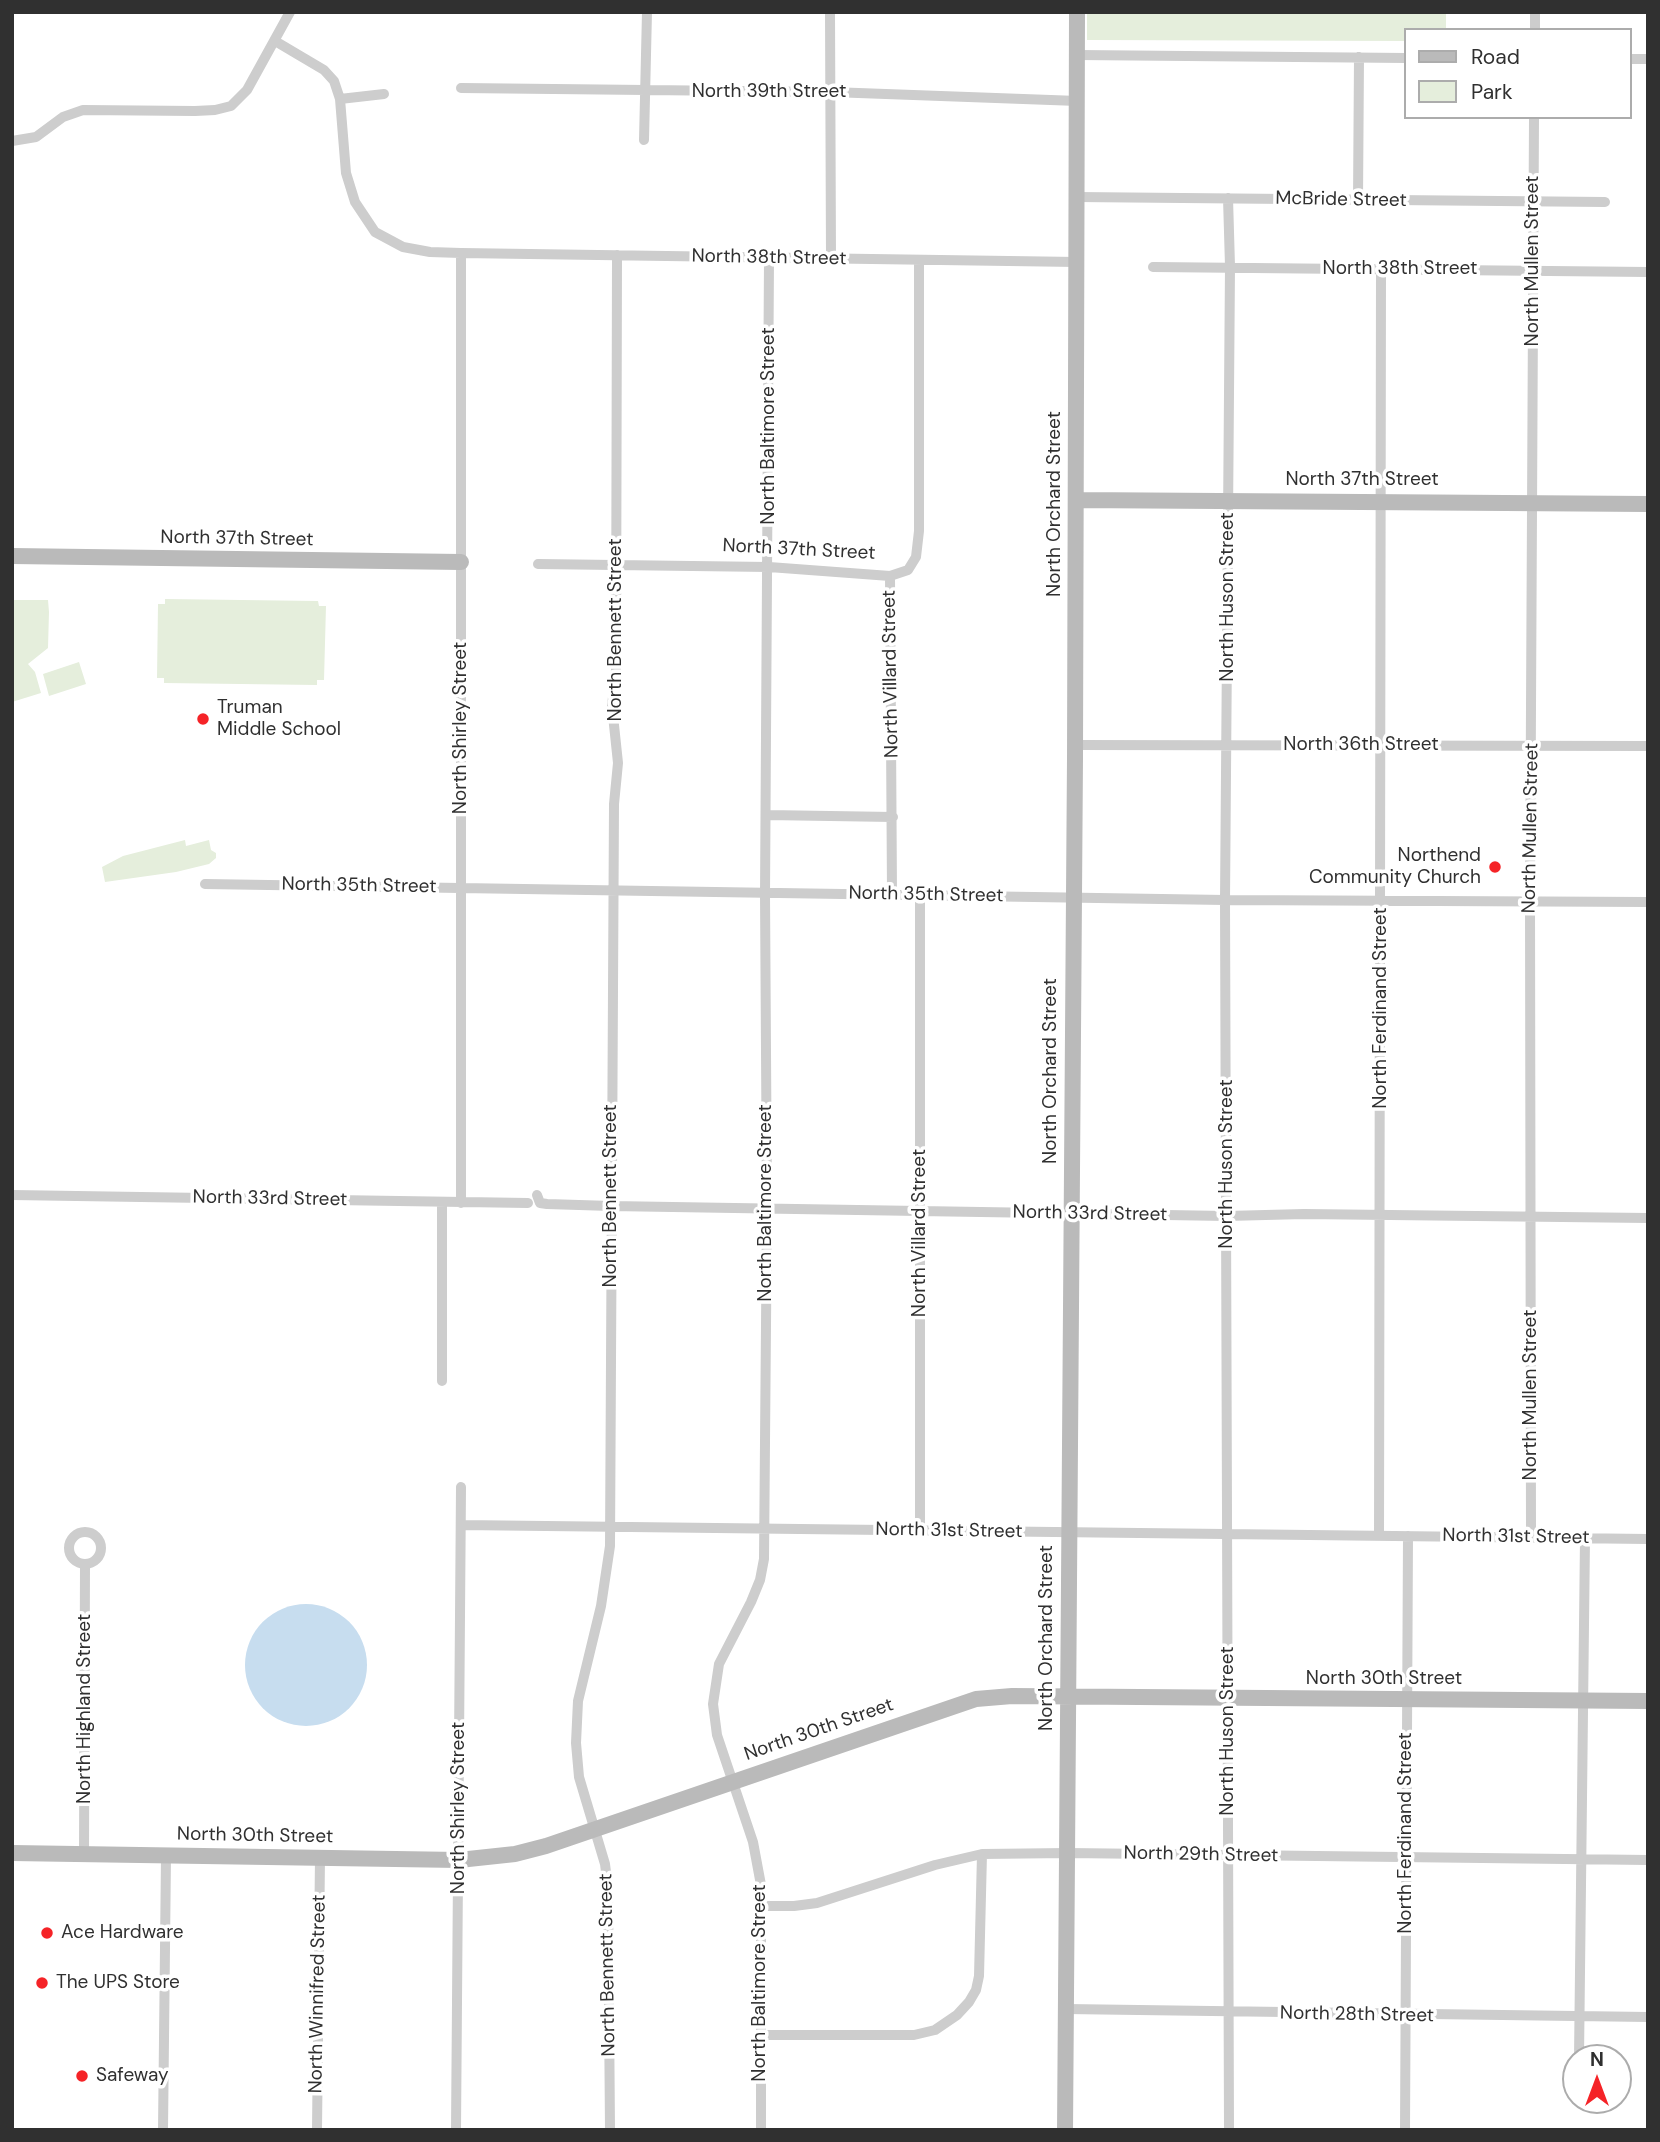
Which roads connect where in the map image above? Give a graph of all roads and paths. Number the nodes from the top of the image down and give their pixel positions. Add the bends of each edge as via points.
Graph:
1 (290, 12) edge
2 (647, 12) edge
3 (830, 12) edge
4 (1077, 12) edge
5 (275, 41) junction
6 (1077, 55) junction
7 (1359, 57) junction
8 (1404, 58) edge
9 (461, 88) dead end
10 (645, 92) junction
11 (831, 92) junction
12 (384, 94) dead end
13 (340, 99) junction
14 (1078, 101) junction
15 (1534, 119) edge
16 (645, 140) dead end
17 (12, 141) edge
18 (1077, 197) junction
19 (1228, 198) junction
20 (1358, 201) junction
21 (1533, 201) junction
22 (1605, 202) dead end
23 (461, 253) junction
24 (617, 255) junction
25 (831, 258) junction
26 (769, 259) junction
27 (919, 260) junction
28 (1077, 262) junction
29 (1230, 266) junction
30 (1153, 267) dead end
31 (1381, 270) junction
32 (1532, 270) junction
33 (1648, 272) edge
34 (1076, 500) junction
35 (1228, 500) junction
36 (1381, 501) junction
37 (1531, 503) junction
38 (1648, 504) edge
39 (12, 556) edge
40 (461, 562) junction
41 (538, 564) dead end
42 (616, 565) junction
43 (769, 567) junction
44 (890, 576) junction
45 (1075, 745) junction
46 (1381, 745) junction
47 (1532, 745) junction
48 (1227, 746) junction
49 (1648, 746) edge
50 (767, 815) junction
51 (893, 817) junction
52 (205, 884) dead end
53 (461, 888) junction
54 (614, 890) junction
55 (765, 894) junction
56 (892, 894) junction
57 (920, 894) junction
58 (1073, 897) junction
59 (1225, 900) junction
60 (1381, 900) junction
61 (1530, 902) junction
62 (1648, 902) edge
63 (12, 1195) edge
64 (537, 1195) dead end
65 (442, 1202) junction
66 (461, 1203) junction
67 (528, 1203) dead end
68 (611, 1206) junction
69 (767, 1208) junction
70 (920, 1211) junction
71 (1071, 1212) junction
72 (1381, 1215) junction
73 (1227, 1216) junction
74 (1530, 1217) junction
75 (1648, 1218) edge
76 (442, 1381) dead end
77 (461, 1487) dead end
78 (461, 1525) junction
79 (610, 1527) junction
80 (764, 1528) junction
81 (920, 1531) junction
82 (1069, 1532) junction
83 (1228, 1534) junction
84 (1379, 1536) junction
85 (1408, 1536) junction
86 (1531, 1538) junction
87 (1585, 1538) junction
88 (1648, 1539) edge
89 (85, 1564) dead end
90 (1068, 1695) junction
91 (1228, 1698) junction
92 (1407, 1700) junction
93 (1584, 1700) junction
94 (1648, 1701) edge
95 (733, 1782) junction
96 (594, 1830) junction
97 (12, 1853) edge
98 (1068, 1853) junction
99 (85, 1854) junction
100 (982, 1854) junction
101 (166, 1856) junction
102 (1228, 1856) junction
103 (320, 1857) junction
104 (1405, 1857) junction
105 (1582, 1859) junction
106 (459, 1860) junction
107 (1648, 1860) edge
108 (762, 1906) junction
109 (1066, 2009) junction
110 (1228, 2013) junction
111 (1405, 2015) junction
112 (1580, 2017) junction
113 (1648, 2017) edge
114 (762, 2035) junction
115 (1579, 2044) edge
116 (163, 2130) edge
117 (317, 2130) edge
118 (456, 2130) edge
119 (610, 2130) edge
120 (761, 2130) edge
121 (1065, 2130) edge
122 (1229, 2130) edge
123 (1405, 2130) edge

1 - 5 street
2 - 10 street
3 - 11 street
4 - 6 street, North Orchard Street
5 - 13 street via 324,70
5 - 17 street via 247,90 231,106 195,111 83,110 63,117 31,139
6 - 7 street
6 - 14 street, North Orchard Street
7 - 8 street
7 - 20 street
9 - 10 street, North 39th Street
10 - 11 street, North 39th Street
10 - 16 street
11 - 14 street, North 39th Street
11 - 25 street
12 - 13 street
13 - 23 street via 346,173 368,223 402,247
14 - 18 street, North Orchard Street
15 - 21 street, North Mullen Street
18 - 19 street, McBride Street
18 - 28 street, North Orchard Street
19 - 20 street, McBride Street
19 - 29 street, North Huson Street
20 - 21 street, McBride Street
21 - 22 street, McBride Street
21 - 32 street, North Mullen Street
23 - 24 street, North 38th Street
23 - 40 street, North Shirley Street
24 - 26 street, North 38th Street
24 - 42 street, North Bennett Street
25 - 26 street, North 38th Street
25 - 27 street, North 38th Street
26 - 43 street, North Baltimore Street
27 - 28 street, North 38th Street
27 - 44 street, North Villard Street via 918,548 911,568
28 - 34 street, North Orchard Street
29 - 30 street, North 38th Street
29 - 31 street, North 38th Street
29 - 35 street, North Huson Street
31 - 32 street, North 38th Street
31 - 36 street, North Ferdinand Street
32 - 33 street, North 38th Street
32 - 37 street, North Mullen Street
34 - 35 street, North 37th Street
34 - 45 street, North Orchard Street
35 - 36 street, North 37th Street
35 - 48 street, North Huson Street
36 - 37 street, North 37th Street
36 - 46 street, North Ferdinand Street
37 - 38 street, North 37th Street
37 - 47 street, North Mullen Street
39 - 40 street, North 37th Street
40 - 53 street, North Shirley Street
41 - 42 street, North 37th Street
42 - 43 street, North 37th Street
42 - 54 street, North Bennett Street
43 - 44 street, North 37th Street
43 - 50 street, North Baltimore Street
44 - 51 street, North Villard Street
45 - 48 street, North 36th Street
45 - 58 street, North Orchard Street
46 - 47 street, North 36th Street
46 - 48 street, North 36th Street
46 - 60 street, North Ferdinand Street
47 - 49 street, North 36th Street
47 - 61 street, North Mullen Street
48 - 59 street, North Huson Street
50 - 51 street
50 - 55 street, North Baltimore Street
51 - 56 street, North Villard Street
52 - 53 street, North 35th Street
53 - 54 street, North 35th Street
53 - 66 street, North Shirley Street
54 - 55 street, North 35th Street
54 - 68 street, North Bennett Street
55 - 56 street, North 35th Street
55 - 69 street, North Baltimore Street
56 - 57 street, North 35th Street
57 - 58 street, North 35th Street
57 - 70 street, North Villard Street
58 - 59 street, North 35th Street
58 - 71 street, North Orchard Street
59 - 60 street, North 35th Street
59 - 73 street, North Huson Street
60 - 61 street, North 35th Street
60 - 72 street, North Ferdinand Street
61 - 62 street, North 35th Street
61 - 74 street, North Mullen Street
63 - 65 street, North 33rd Street
64 - 68 street, North 33rd Street via 540,1203
65 - 66 street, North 33rd Street
65 - 76 street
66 - 67 street, North 33rd Street
68 - 69 street, North 33rd Street
68 - 79 street, North Bennett Street
69 - 70 street, North 33rd Street
69 - 80 street, North Baltimore Street
70 - 71 street, North 33rd Street
70 - 81 street, North Villard Street
71 - 73 street, North 33rd Street
71 - 82 street, North Orchard Street
72 - 73 street, North 33rd Street
72 - 74 street, North 33rd Street
72 - 84 street, North Ferdinand Street
73 - 83 street, North Huson Street
74 - 75 street, North 33rd Street
74 - 86 street, North Mullen Street
77 - 78 street, North Shirley Street
78 - 79 street, North 31st Street
78 - 106 street, North Shirley Street
79 - 80 street, North 31st Street
79 - 96 street, North Bennett Street via 607,1576 576,1721 579,1777
80 - 81 street, North 31st Street
80 - 95 street, North Baltimore Street via 760,1580 719,1664 714,1692 715,1728
81 - 82 street, North 31st Street
82 - 83 street, North 31st Street
82 - 90 street, North Orchard Street
83 - 84 street, North 31st Street
83 - 91 street, North Huson Street
84 - 85 street, North 31st Street
85 - 86 street, North 31st Street
85 - 92 street, North Ferdinand Street
86 - 87 street, North 31st Street
87 - 88 street, North 31st Street
87 - 93 street
89 - 99 street, North Highland Street
90 - 91 street, North 30th Street
90 - 95 street, North 30th Street via 976,1699
90 - 98 street, North Orchard Street
91 - 92 street, North 30th Street
91 - 102 street, North Huson Street
92 - 93 street, North 30th Street
92 - 104 street, North Ferdinand Street
93 - 94 street, North 30th Street
93 - 105 street
95 - 96 street, North 30th Street
95 - 108 street, North Baltimore Street via 756,1854
96 - 106 street, North 30th Street via 527,1852
96 - 119 street, North Bennett Street via 608,1888
97 - 99 street, North 30th Street
98 - 100 street, North 29th Street
98 - 102 street, North 29th Street
98 - 109 street, North Orchard Street
99 - 101 street, North 30th Street
100 - 108 street, North 29th Street via 817,1903
100 - 114 street via 979,1976 970,2002 957,2015 934,2030 914,2035
101 - 103 street, North 30th Street
101 - 116 street
102 - 104 street, North 29th Street
102 - 110 street, North Huson Street
103 - 106 street, North 30th Street
103 - 117 street, North Winnifred Street
104 - 105 street, North 29th Street
104 - 111 street, North Ferdinand Street
105 - 107 street, North 29th Street
105 - 112 street
106 - 118 street, North Shirley Street
108 - 114 street, North Baltimore Street
109 - 110 street, North 28th Street
109 - 121 street, North Orchard Street
110 - 111 street, North 28th Street
110 - 122 street, North Huson Street
111 - 112 street, North 28th Street
111 - 123 street, North Ferdinand Street
112 - 113 street, North 28th Street
112 - 115 street
114 - 120 street, North Baltimore Street

